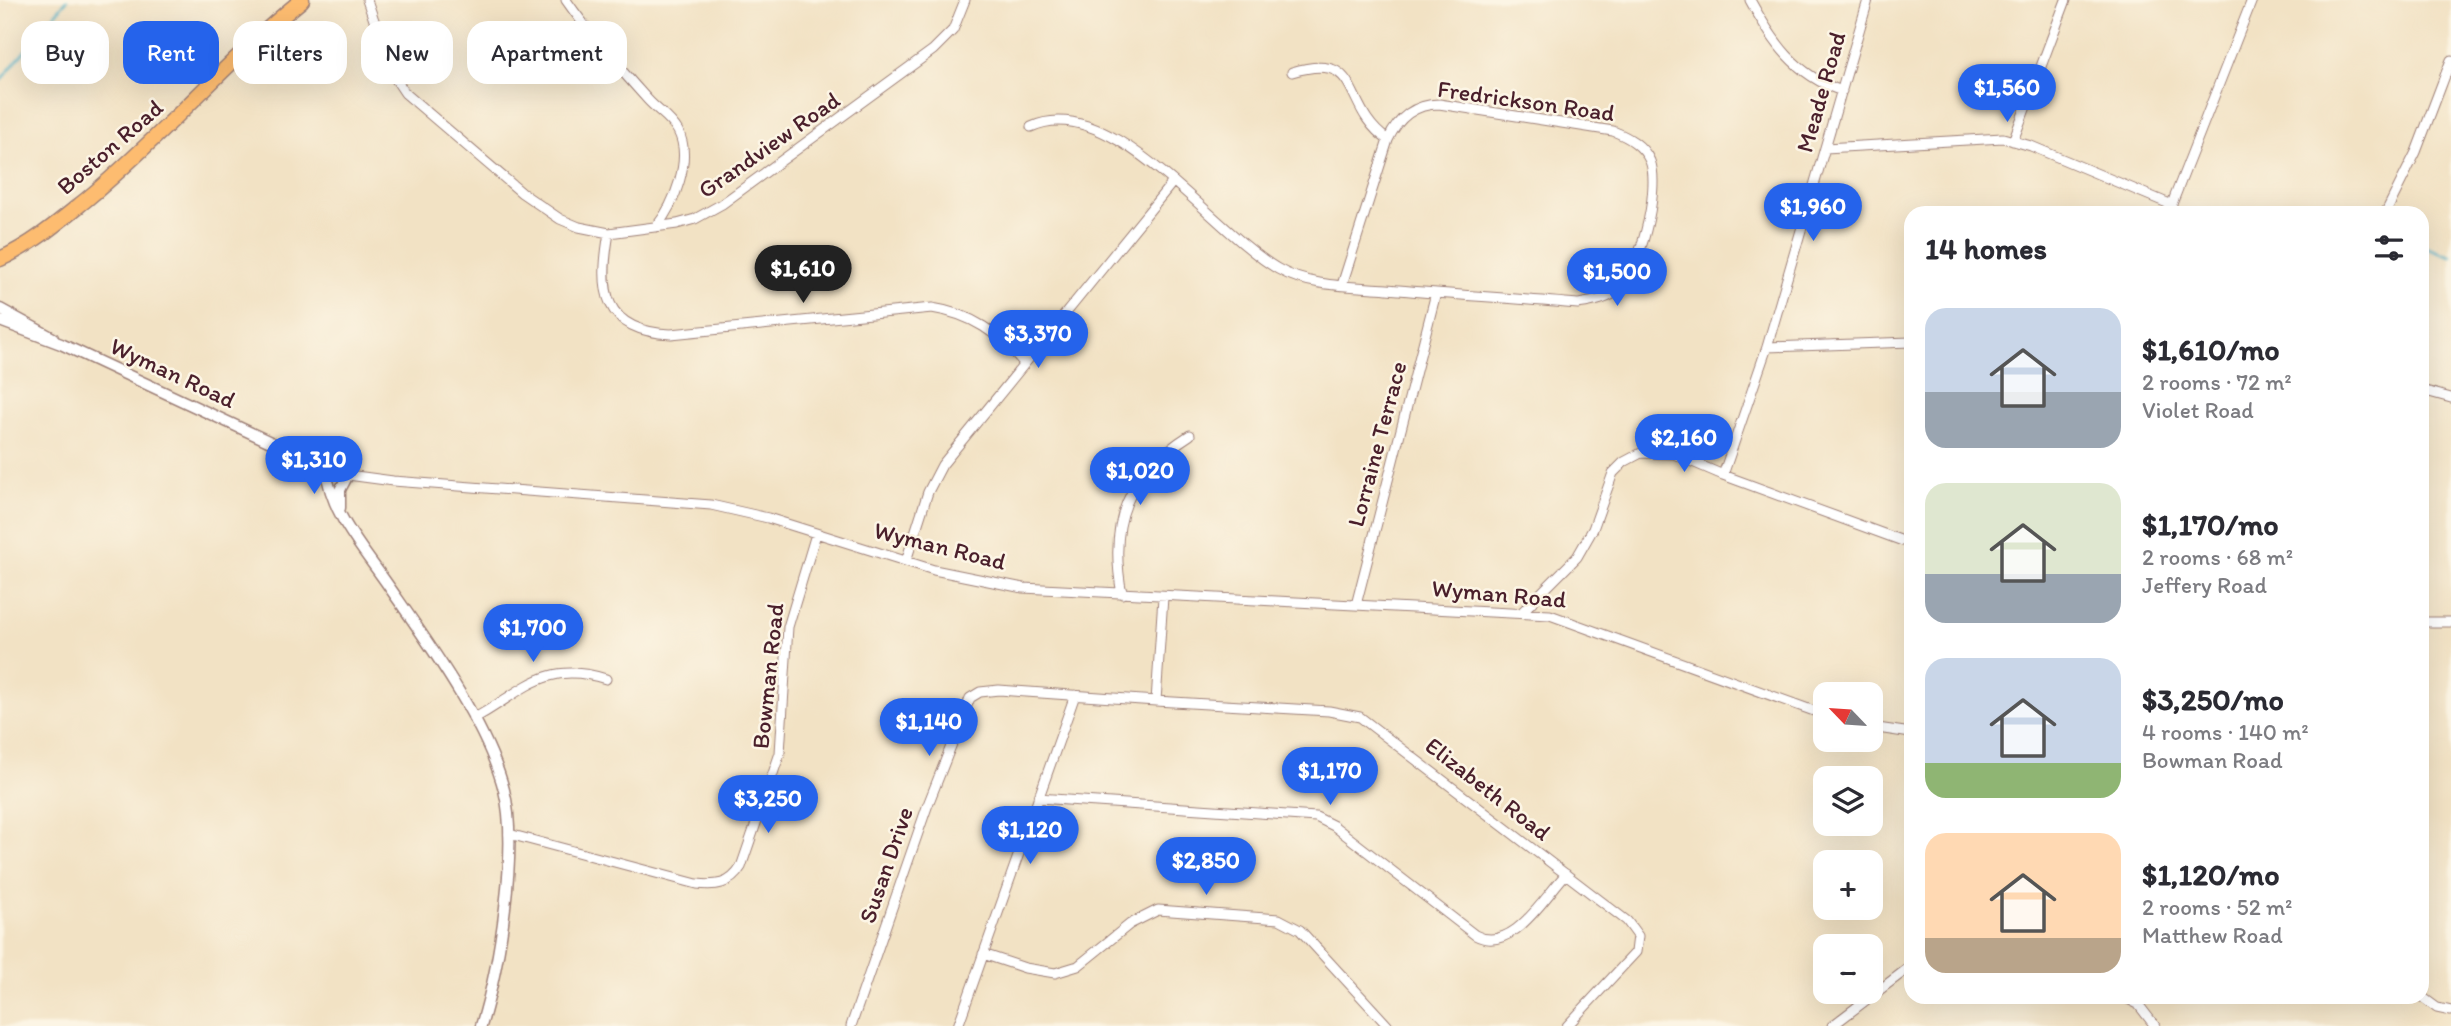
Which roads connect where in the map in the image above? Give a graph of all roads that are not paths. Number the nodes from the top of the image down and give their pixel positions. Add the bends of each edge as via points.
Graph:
1 (302, 0) edge
2 (367, 0) edge
3 (566, 0) edge
4 (965, 0) edge
5 (1751, 0) edge
6 (1868, 0) edge
7 (2066, 0) edge
8 (2252, 0) edge
9 (2451, 60) edge
10 (1292, 72) dead end
11 (1842, 91) junction
12 (1031, 127) dead end
13 (1388, 140) junction
14 (2013, 141) junction
15 (1825, 148) junction
16 (1172, 183) junction
17 (2163, 206) edge
18 (2171, 206) edge
19 (2389, 206) edge
20 (656, 227) junction
21 (609, 233) junction
22 (0, 259) edge
23 (1342, 285) junction
24 (1436, 293) junction
25 (0, 309) edge
26 (0, 321) edge
27 (1904, 342) edge
28 (61, 344) junction
29 (1767, 347) junction
30 (1024, 363) junction
31 (2429, 392) edge
32 (2451, 398) edge
33 (1190, 435) dead end
34 (326, 468) junction
35 (348, 475) junction
36 (1723, 475) junction
37 (340, 515) junction
38 (816, 534) junction
39 (1904, 541) edge
40 (906, 561) junction
41 (1122, 594) junction
42 (1163, 597) junction
43 (1356, 605) junction
44 (1522, 612) junction
45 (2429, 622) edge
46 (2451, 622) edge
47 (607, 680) dead end
48 (1075, 695) junction
49 (1156, 701) junction
50 (1813, 711) edge
51 (473, 719) junction
52 (1883, 729) edge
53 (1904, 732) edge
54 (1038, 798) junction
55 (509, 834) junction
56 (1566, 874) junction
57 (983, 954) junction
58 (1904, 970) edge
59 (2429, 1002) edge
60 (2138, 1004) edge
61 (2451, 1011) edge
62 (481, 1026) edge
63 (850, 1026) edge
64 (958, 1026) edge
65 (1388, 1026) edge
66 (1567, 1026) edge
67 (1832, 1026) edge
68 (2155, 1026) edge

1 - 22 main road, Boston Road via 258,36 111,179 59,222
2 - 21 street, Grandview Road via 393,75 405,93 543,208 579,227
3 - 20 street via 601,48 678,131 683,156 672,203
4 - 20 street, Grandview Road via 953,30 933,50 838,121 707,213
5 - 11 street via 1791,62 1810,77
6 - 11 street, Meade Road
7 - 14 street
8 - 18 street
9 - 19 street via 2416,152
10 - 13 street via 1318,65 1337,70 1368,123
11 - 15 street, Meade Road
12 - 16 street, Fredrickson Road via 1047,119 1108,133
13 - 23 street, Fredrickson Road
13 - 24 street, Fredrickson Road via 1408,113 1425,104 1439,104 1613,131 1628,137 1649,159 1653,174 1648,216 1632,270 1614,293 1578,304
14 - 15 street via 1991,137
14 - 17 street
15 - 29 street, Meade Road
16 - 23 street, Fredrickson Road via 1275,268 1304,280
16 - 30 street
20 - 21 street, Grandview Road
21 - 30 street via 603,282 609,304 622,321 643,331 670,334 932,308 979,322
23 - 24 street, Fredrickson Road
24 - 43 street, Lorraine Terrace
25 - 28 street, Wyman Road
26 - 28 street, Wyman Road
27 - 29 street
28 - 34 street, Wyman Road
29 - 36 street, Meade Road
30 - 40 street via 942,465 928,492
31 - 32 street
33 - 41 street via 1144,471 1129,496 1120,537
34 - 35 street, Wyman Road
34 - 37 street
35 - 37 street via 340,490
35 - 38 street, Wyman Road via 693,502
36 - 39 street
36 - 44 street via 1662,452 1641,453 1624,462 1610,479 1593,529 1577,557
37 - 51 street via 414,622
38 - 40 street, Wyman Road
38 - 55 street, Bowman Road via 788,627 780,753 741,867 733,878 719,885 697,884
40 - 41 street, Wyman Road via 991,583
41 - 42 street, Wyman Road
42 - 43 street, Wyman Road
42 - 49 street
43 - 44 street, Wyman Road
44 - 50 street, Wyman Road via 1584,625
45 - 46 street
47 - 51 street via 576,675 533,679
48 - 49 street, Susan Drive
48 - 54 street
48 - 63 street, Susan Drive via 987,691 970,698
49 - 56 street, Elizabeth Road via 1329,711 1360,717
51 - 55 street via 501,779
52 - 53 street
54 - 56 street via 1316,817 1475,935 1491,941 1510,934
54 - 57 street
55 - 62 street via 494,971
56 - 66 street, Elizabeth Road via 1627,921 1639,942 1631,958
57 - 64 street
57 - 65 street via 1055,973 1078,967 1130,924 1158,910 1279,919 1300,930
58 - 67 street
59 - 61 street
60 - 68 street

